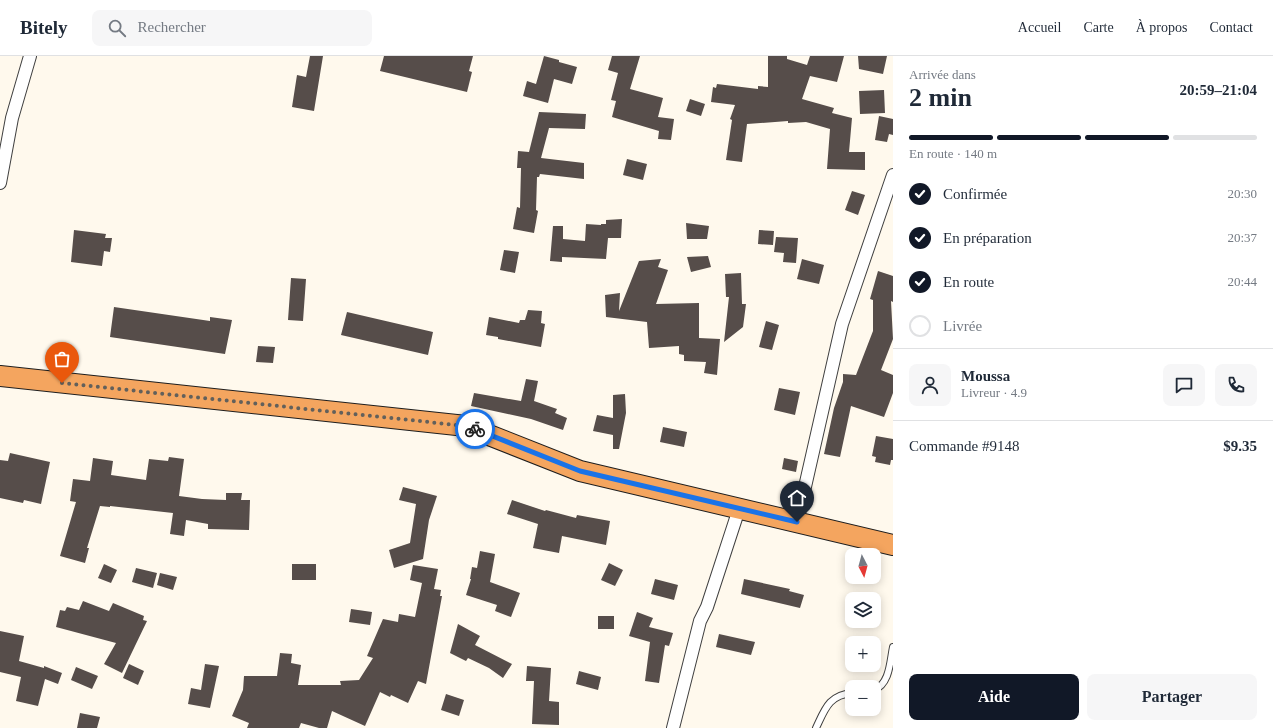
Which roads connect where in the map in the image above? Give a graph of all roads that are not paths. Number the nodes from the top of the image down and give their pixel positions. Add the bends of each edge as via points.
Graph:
1 (30, 56) edge
2 (893, 175) edge
3 (0, 183) edge
4 (0, 376) edge
5 (739, 509) junction
6 (797, 522) junction
7 (893, 545) edge
8 (893, 647) edge
9 (881, 685) edge
10 (845, 694) edge
11 (673, 728) edge
12 (816, 728) edge

1 - 3 street via 12,118
2 - 6 street via 842,324
4 - 5 highway via 466,426 580,471
5 - 6 highway
5 - 11 street via 707,607 700,621
6 - 7 highway
8 - 9 lane via 886,678
10 - 12 lane via 838,696 826,706

